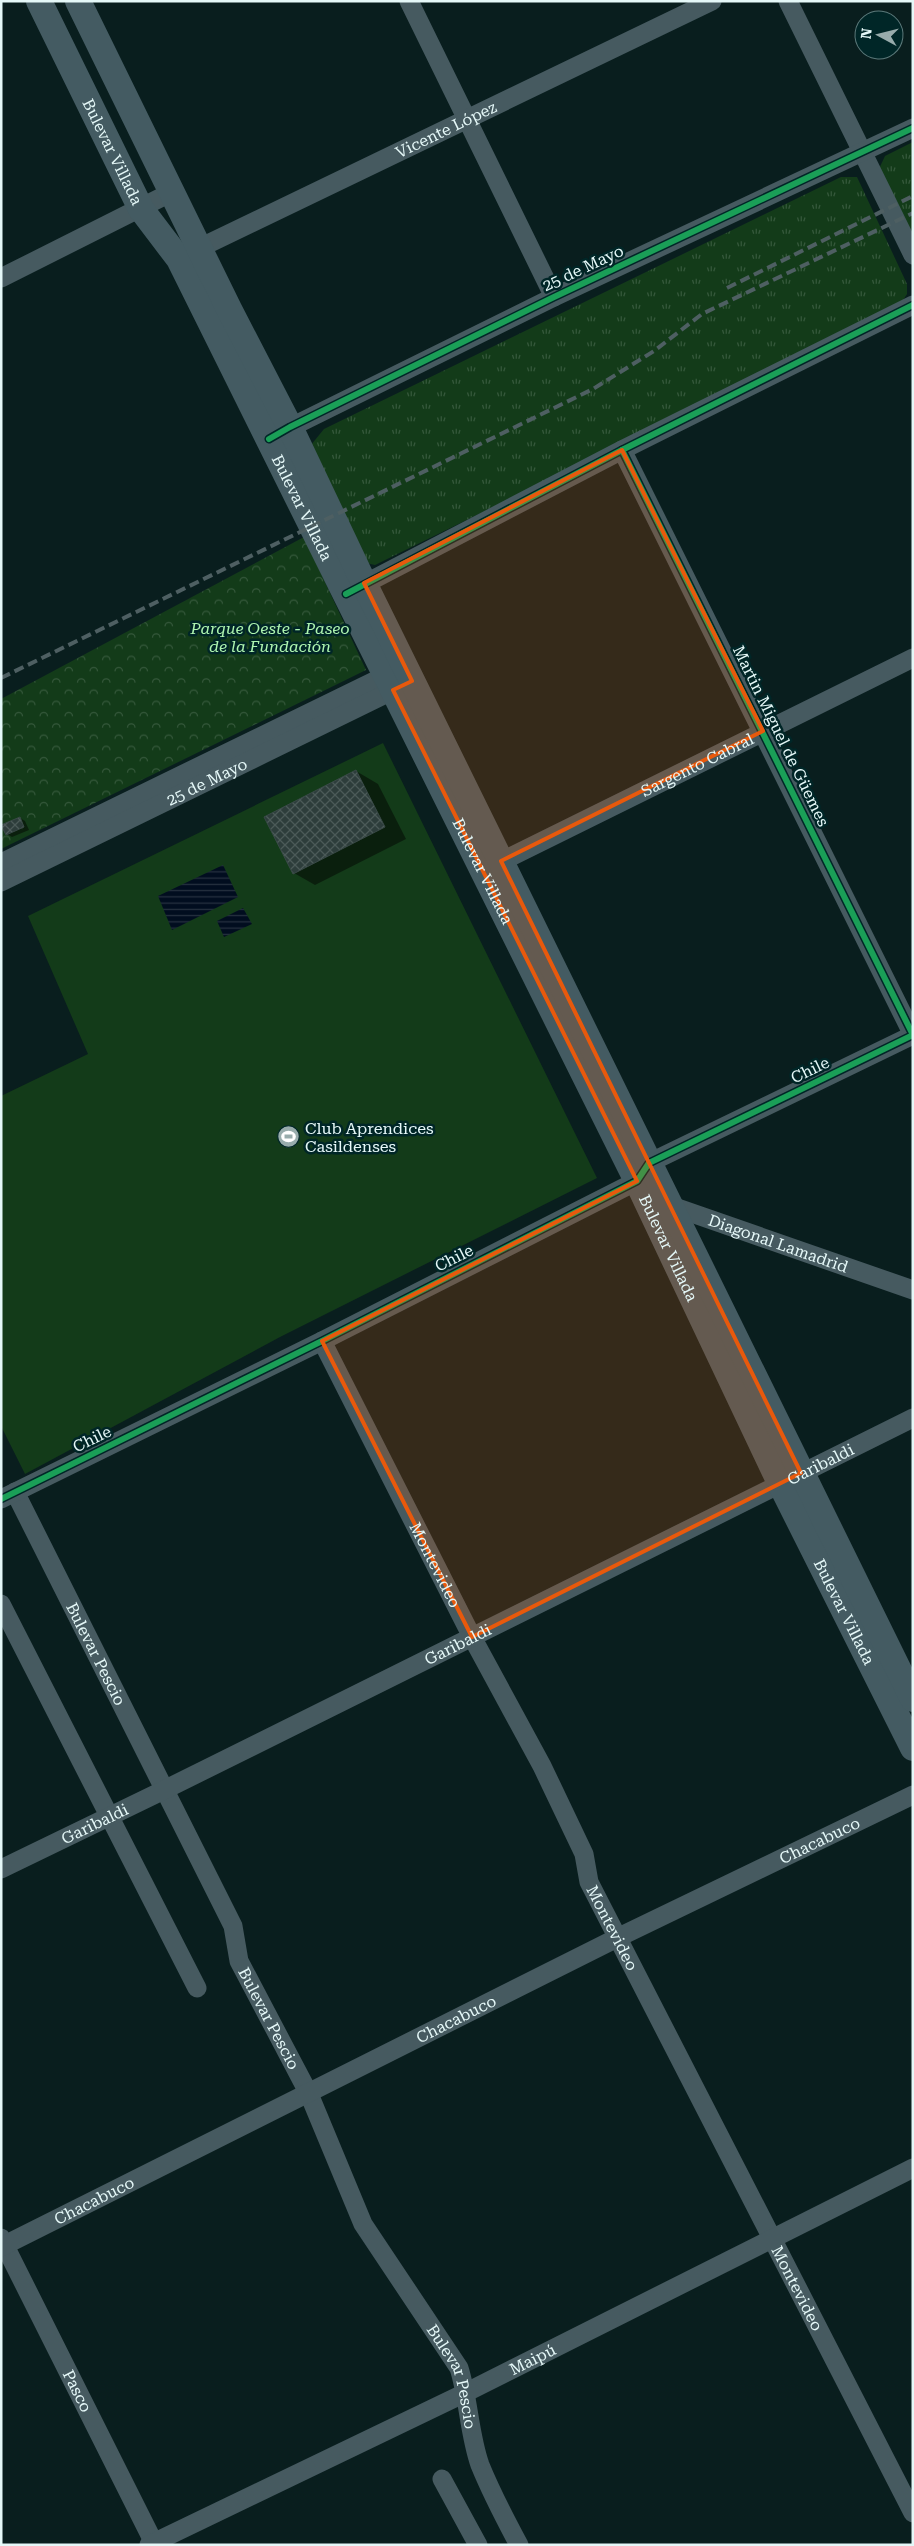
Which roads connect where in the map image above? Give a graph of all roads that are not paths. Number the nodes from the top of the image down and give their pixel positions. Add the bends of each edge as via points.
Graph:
1 (39, 1) edge
2 (78, 1) edge
3 (409, 1) edge
4 (712, 1) edge
5 (788, 1) edge
6 (466, 119) junction
7 (913, 128) edge
8 (862, 152) junction
9 (172, 192) junction
10 (141, 209) junction
11 (189, 253) junction
12 (913, 255) edge
13 (1, 278) edge
14 (554, 297) junction
15 (913, 305) edge
16 (280, 433) junction
17 (622, 450) junction
18 (355, 589) junction
19 (913, 658) edge
20 (399, 678) junction
21 (763, 731) junction
22 (1, 863) edge
23 (492, 866) junction
24 (1, 882) edge
25 (913, 1035) edge
26 (644, 1181) junction
27 (670, 1205) junction
28 (913, 1290) edge
29 (322, 1341) junction
30 (913, 1418) edge
31 (790, 1478) junction
32 (8, 1495) edge
33 (1, 1604) edge
34 (472, 1637) junction
35 (913, 1699) edge
36 (913, 1748) edge
37 (164, 1790) junction
38 (913, 1795) edge
39 (109, 1816) junction
40 (1, 1869) edge
41 (619, 1937) junction
42 (197, 1988) dead end
43 (309, 2094) junction
44 (913, 2168) edge
45 (774, 2239) junction
46 (2, 2244) edge
47 (467, 2392) junction
48 (442, 2479) dead end
49 (913, 2513) edge
50 (152, 2544) edge
51 (478, 2545) edge
52 (519, 2545) edge

1 - 10 main road, Bulevar Villada
2 - 9 main road, Bulevar Villada
3 - 6 street
4 - 6 street, Vicente López
5 - 8 street
6 - 11 street, Vicente López
6 - 14 street
7 - 8 street, 25 de Mayo
8 - 12 street
8 - 14 street, 25 de Mayo
9 - 10 street
9 - 11 main road, Bulevar Villada
10 - 11 main road, Bulevar Villada
10 - 13 street
11 - 16 main road, Bulevar Villada
14 - 16 street, 25 de Mayo
15 - 17 street
16 - 18 main road, Bulevar Villada
17 - 18 street
17 - 21 street, Martin Miguel de Güemes
18 - 20 main road, Bulevar Villada
19 - 21 street, Sargento Cabral
20 - 22 street, 25 de Mayo
20 - 23 main road, Bulevar Villada
20 - 24 street, 25 de Mayo
21 - 23 street, Sargento Cabral
21 - 25 street, Martin Miguel de Güemes
23 - 26 main road, Bulevar Villada
25 - 26 street, Chile
26 - 27 main road, Bulevar Villada
26 - 27 street, Diagonal Lamadrid
26 - 29 street, Chile
26 - 31 main road, Bulevar Villada
27 - 28 street, Diagonal Lamadrid
27 - 31 main road, Bulevar Villada
29 - 32 street, Chile
29 - 34 street, Montevideo
30 - 31 street, Garibaldi
31 - 34 street, Garibaldi
31 - 35 main road, Bulevar Villada
31 - 36 main road, Bulevar Villada
32 - 37 street, Bulevar Pescio
33 - 39 street
34 - 37 street, Garibaldi
34 - 41 street, Montevideo via 542,1766 584,1854 589,1882
37 - 39 street, Garibaldi
37 - 43 street, Bulevar Pescio via 233,1926 239,1961
38 - 41 street, Chacabuco
39 - 40 street, Garibaldi
39 - 42 street
41 - 43 street, Chacabuco
41 - 45 street, Montevideo
43 - 46 street, Chacabuco
43 - 47 street, Bulevar Pescio via 363,2224 459,2368
44 - 45 street, Maipú
45 - 47 street, Maipú
45 - 49 street, Montevideo
46 - 50 street, Pasco
47 - 50 street, Maipú
47 - 52 street, Bulevar Pescio via 480,2465
48 - 51 street

